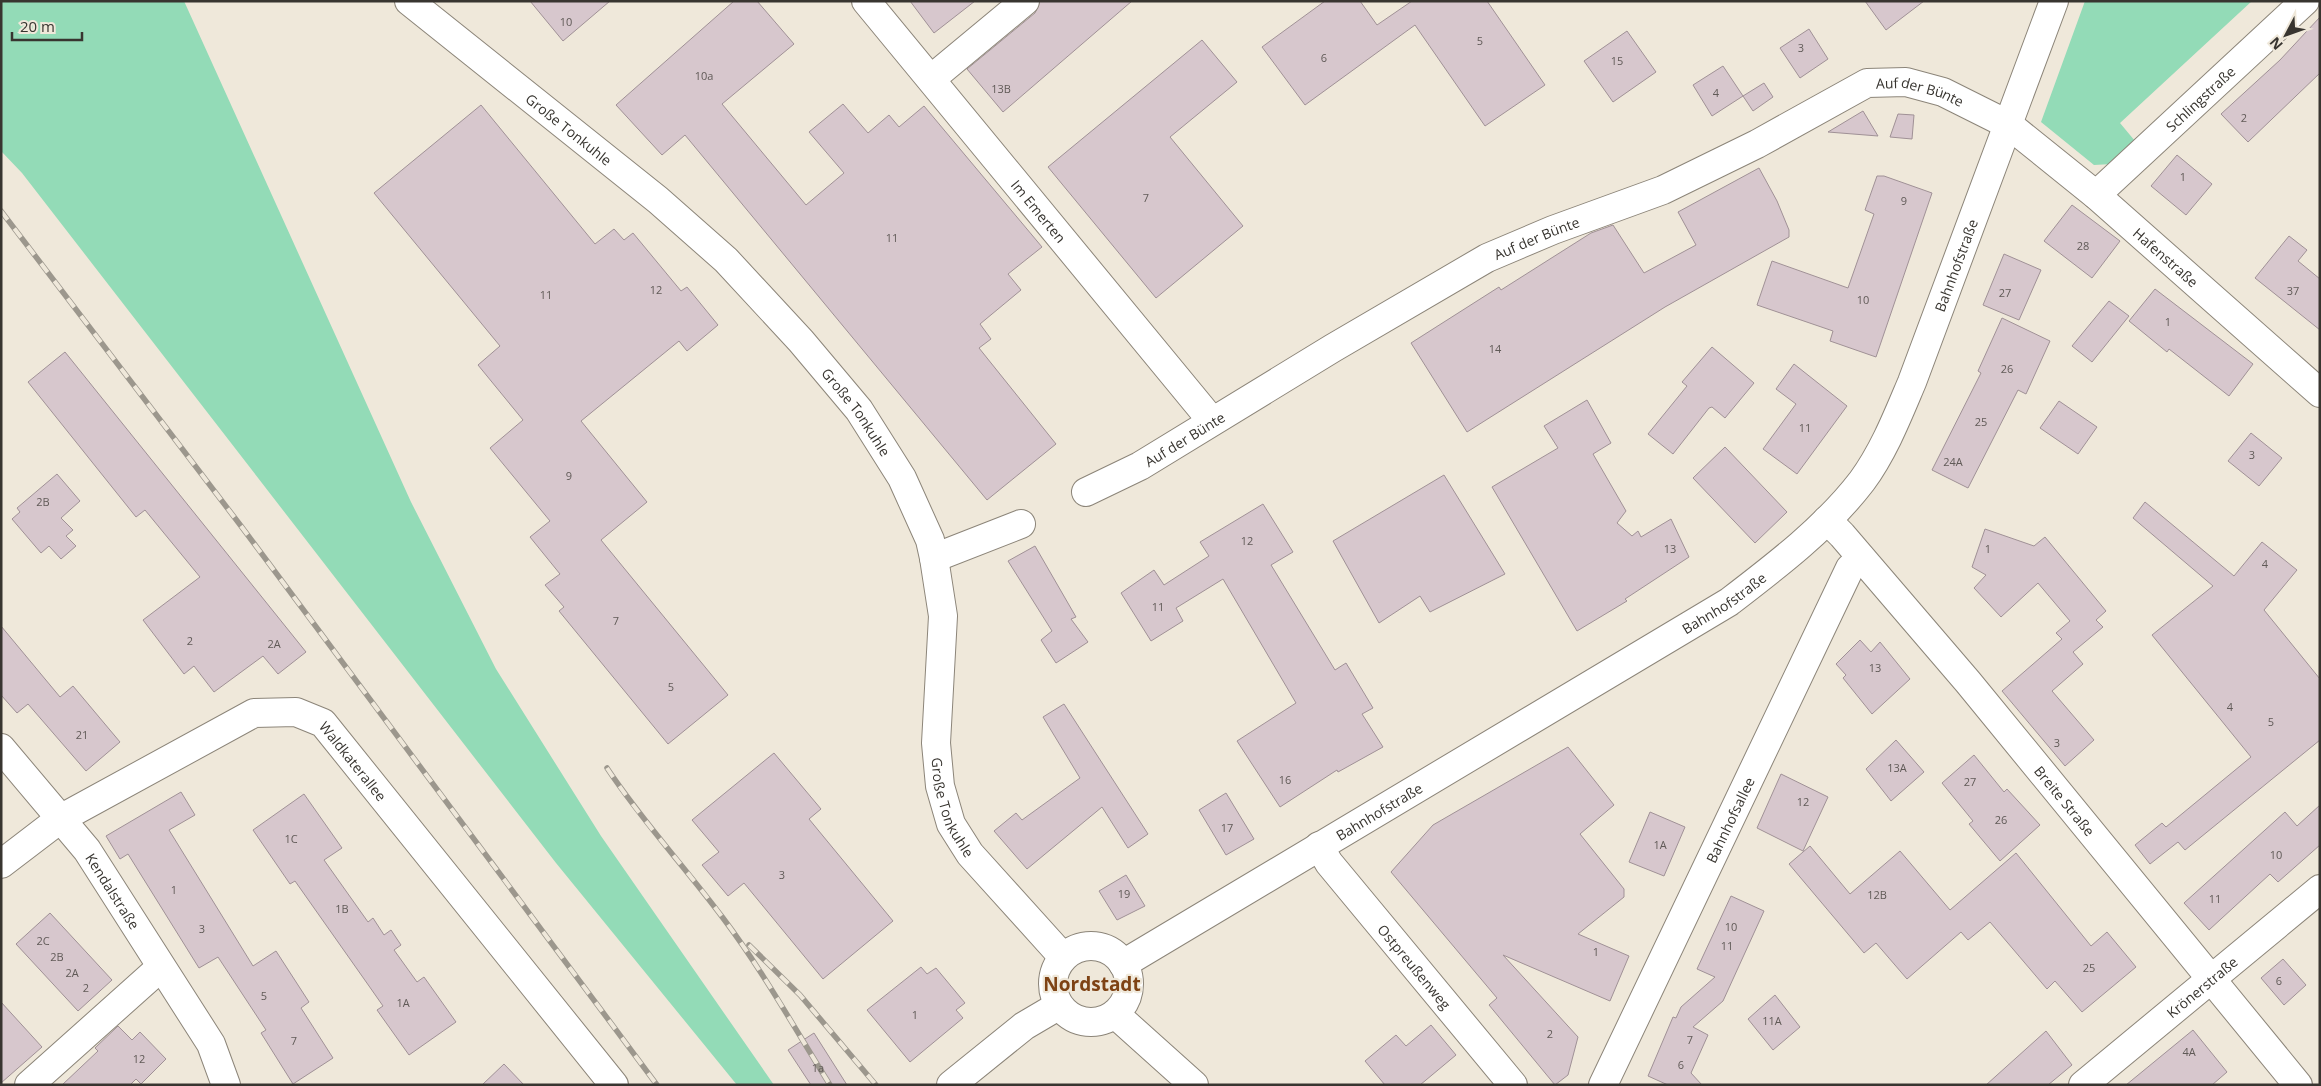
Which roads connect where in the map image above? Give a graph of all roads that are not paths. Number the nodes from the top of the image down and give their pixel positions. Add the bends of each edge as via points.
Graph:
1 (409, 1) edge
2 (866, 1) edge
3 (1025, 1) edge
4 (2054, 1) edge
5 (2305, 1) edge
6 (931, 79) junction
7 (2009, 125) junction
8 (2096, 195) junction
9 (2320, 393) edge
10 (1212, 421) junction
11 (1086, 492) dead end
12 (1826, 520) junction
13 (1022, 524) dead end
14 (934, 558) junction
15 (1861, 558) junction
16 (1, 748) edge
17 (60, 819) junction
18 (1319, 846) junction
19 (1, 864) edge
20 (2320, 889) edge
21 (1063, 957) junction
22 (1123, 964) junction
23 (161, 967) junction
24 (2211, 980) junction
25 (1058, 1006) junction
26 (1115, 1014) junction
27 (28, 1085) edge
28 (226, 1085) edge
29 (614, 1085) edge
30 (951, 1085) edge
31 (1194, 1085) edge
32 (1513, 1085) edge
33 (1603, 1085) edge
34 (2083, 1085) edge
35 (2298, 1085) edge

1 - 14 street, Große Tonkuhle via 658,200 726,260 859,410 902,478 930,540
2 - 6 street, Im Emerten
3 - 6 street
4 - 7 street, Bahnhofstraße
5 - 8 street, Schlingstraße
6 - 10 street, Im Emerten
7 - 8 street, Hafenstraße
7 - 10 street, Auf der Bünte via 1943,92 1906,82 1867,83 1757,144 1663,190 1487,258
7 - 12 street, Bahnhofstraße via 1888,438 1862,480
8 - 9 street, Hafenstraße
10 - 11 street, Auf der Bünte via 1140,466
12 - 15 street, Breite Straße
12 - 18 street, Bahnhofstraße via 1729,602
13 - 14 street
14 - 21 street, Große Tonkuhle via 943,616 936,743 940,786 952,824 970,854
15 - 24 street, Breite Straße via 1968,682
15 - 33 street, Bahnhofsallee via 1850,568
16 - 17 street, Kendalstraße
17 - 19 street, Waldkaterallee
17 - 23 street, Kendalstraße via 87,850
17 - 29 street, Waldkaterallee via 254,714 296,712 323,723
18 - 22 street, Bahnhofstraße
18 - 32 street, Ostpreußenweg via 1329,863
20 - 24 street, Krönerstraße
21 - 22 street via 1078,948 1095,946 1106,949
21 - 25 street via 1052,980
22 - 26 street via 1128,974 1128,996
23 - 27 street
23 - 28 street, Kendalstraße via 211,1044
24 - 34 street, Krönerstraße
24 - 35 street, Breite Straße
25 - 26 street via 1067,1015 1092,1023
25 - 30 street via 1024,1026
26 - 31 street

